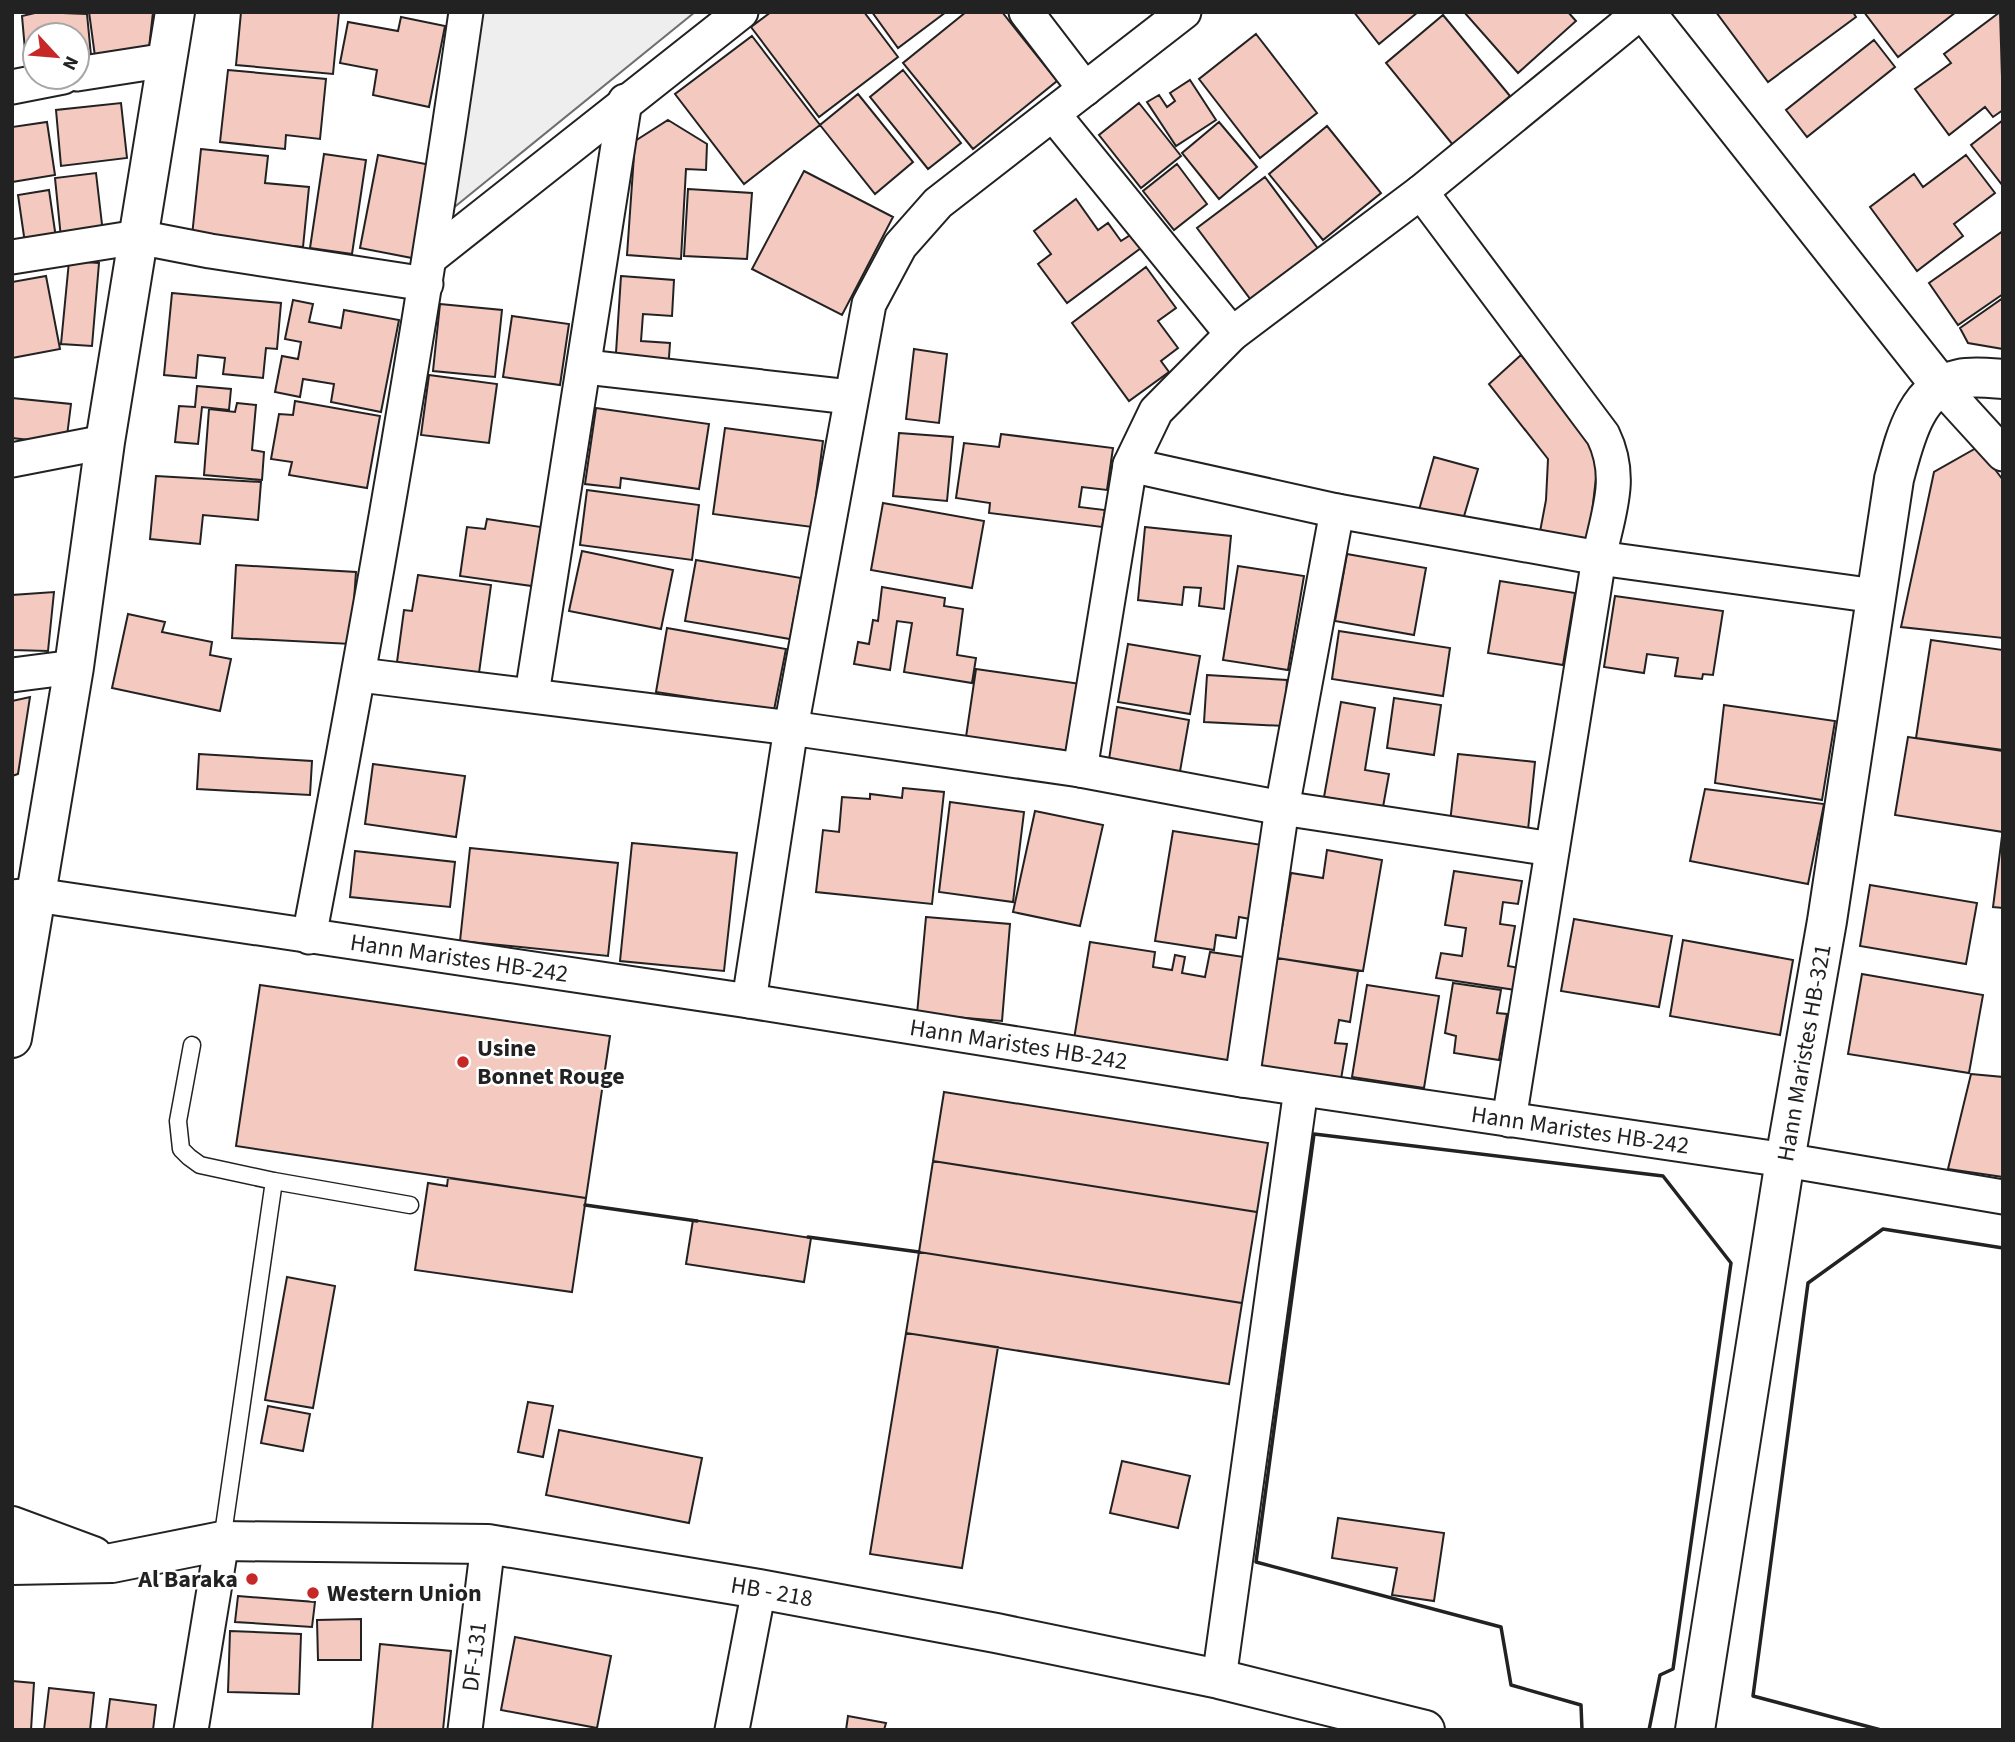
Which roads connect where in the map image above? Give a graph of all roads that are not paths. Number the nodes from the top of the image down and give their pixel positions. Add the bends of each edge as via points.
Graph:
1 (175, 12) edge
2 (466, 12) edge
3 (741, 12) edge
4 (1026, 12) edge
5 (1184, 12) edge
6 (1643, 12) edge
7 (167, 60) junction
8 (91, 72) edge
9 (1085, 89) junction
10 (625, 101) junction
11 (1053, 114) junction
12 (1421, 192) junction
13 (138, 237) junction
14 (12, 257) edge
15 (429, 270) junction
16 (1232, 334) junction
17 (586, 367) junction
18 (2003, 380) edge
19 (1940, 385) junction
20 (850, 397) junction
21 (104, 442) junction
22 (2003, 454) edge
23 (12, 460) edge
24 (1130, 465) junction
25 (1337, 511) junction
26 (1599, 558) junction
27 (1876, 596) junction
28 (74, 667) junction
29 (12, 675) edge
30 (359, 675) junction
31 (532, 694) junction
32 (791, 728) junction
33 (1080, 770) junction
34 (1282, 808) junction
35 (1552, 849) junction
36 (24, 896) edge
37 (309, 937) junction
38 (749, 1001) junction
39 (12, 1038) edge
40 (192, 1045) dead end
41 (1242, 1080) junction
42 (1301, 1089) junction
43 (1509, 1120) junction
44 (1785, 1160) junction
45 (274, 1181) junction
46 (2003, 1196) edge
47 (410, 1205) dead end
48 (12, 1525) edge
49 (222, 1541) junction
50 (488, 1544) junction
51 (112, 1563) junction
52 (12, 1565) edge
53 (760, 1589) junction
54 (1219, 1679) junction
55 (191, 1730) edge
56 (465, 1730) edge
57 (732, 1730) edge
58 (1426, 1730) edge
59 (1695, 1730) edge

1 - 7 street
2 - 15 street
3 - 10 street
4 - 9 street
5 - 9 street
6 - 12 street
6 - 19 street
7 - 8 street
7 - 13 street
9 - 11 street
10 - 15 street
10 - 17 street
11 - 16 street
11 - 20 street via 937,204 900,246 869,304
12 - 16 street
12 - 26 street via 1603,435 1614,457 1613,488
13 - 14 street
13 - 15 street via 210,251
13 - 21 street
15 - 30 street
16 - 24 street via 1156,411
17 - 20 street
17 - 31 street
18 - 19 street via 1959,379
19 - 22 street
19 - 27 street, Hann Maristes HB-321 via 1907,432 1894,479
20 - 32 street
21 - 23 street
21 - 28 street
24 - 25 street
24 - 33 street
25 - 26 street
25 - 34 street
26 - 27 street
26 - 35 street
27 - 44 street, Hann Maristes HB-321
28 - 29 street
28 - 36 street
30 - 31 street
30 - 37 street
31 - 32 street
32 - 33 street
32 - 38 street
33 - 34 street
34 - 35 street
34 - 41 street
35 - 43 street
36 - 37 street, Hann Maristes HB-242
36 - 39 street
37 - 38 street, Hann Maristes HB-242
38 - 41 street, Hann Maristes HB-242
40 - 45 lane via 178,1122 181,1149 200,1165
41 - 42 street, Hann Maristes HB-242
42 - 43 street, Hann Maristes HB-242
42 - 54 street
43 - 44 street, Hann Maristes HB-242
44 - 46 street, Hann Maristes HB-242
44 - 59 street, Hann Maristes HB-321
45 - 47 lane
45 - 49 lane
48 - 51 street
49 - 50 street, HB - 218
49 - 51 street, HB - 218
49 - 55 street
50 - 53 street, HB - 218
50 - 56 street, DF-131
51 - 52 street, HB - 218
53 - 54 street, HB - 218
53 - 57 street
54 - 58 street, HB - 218

